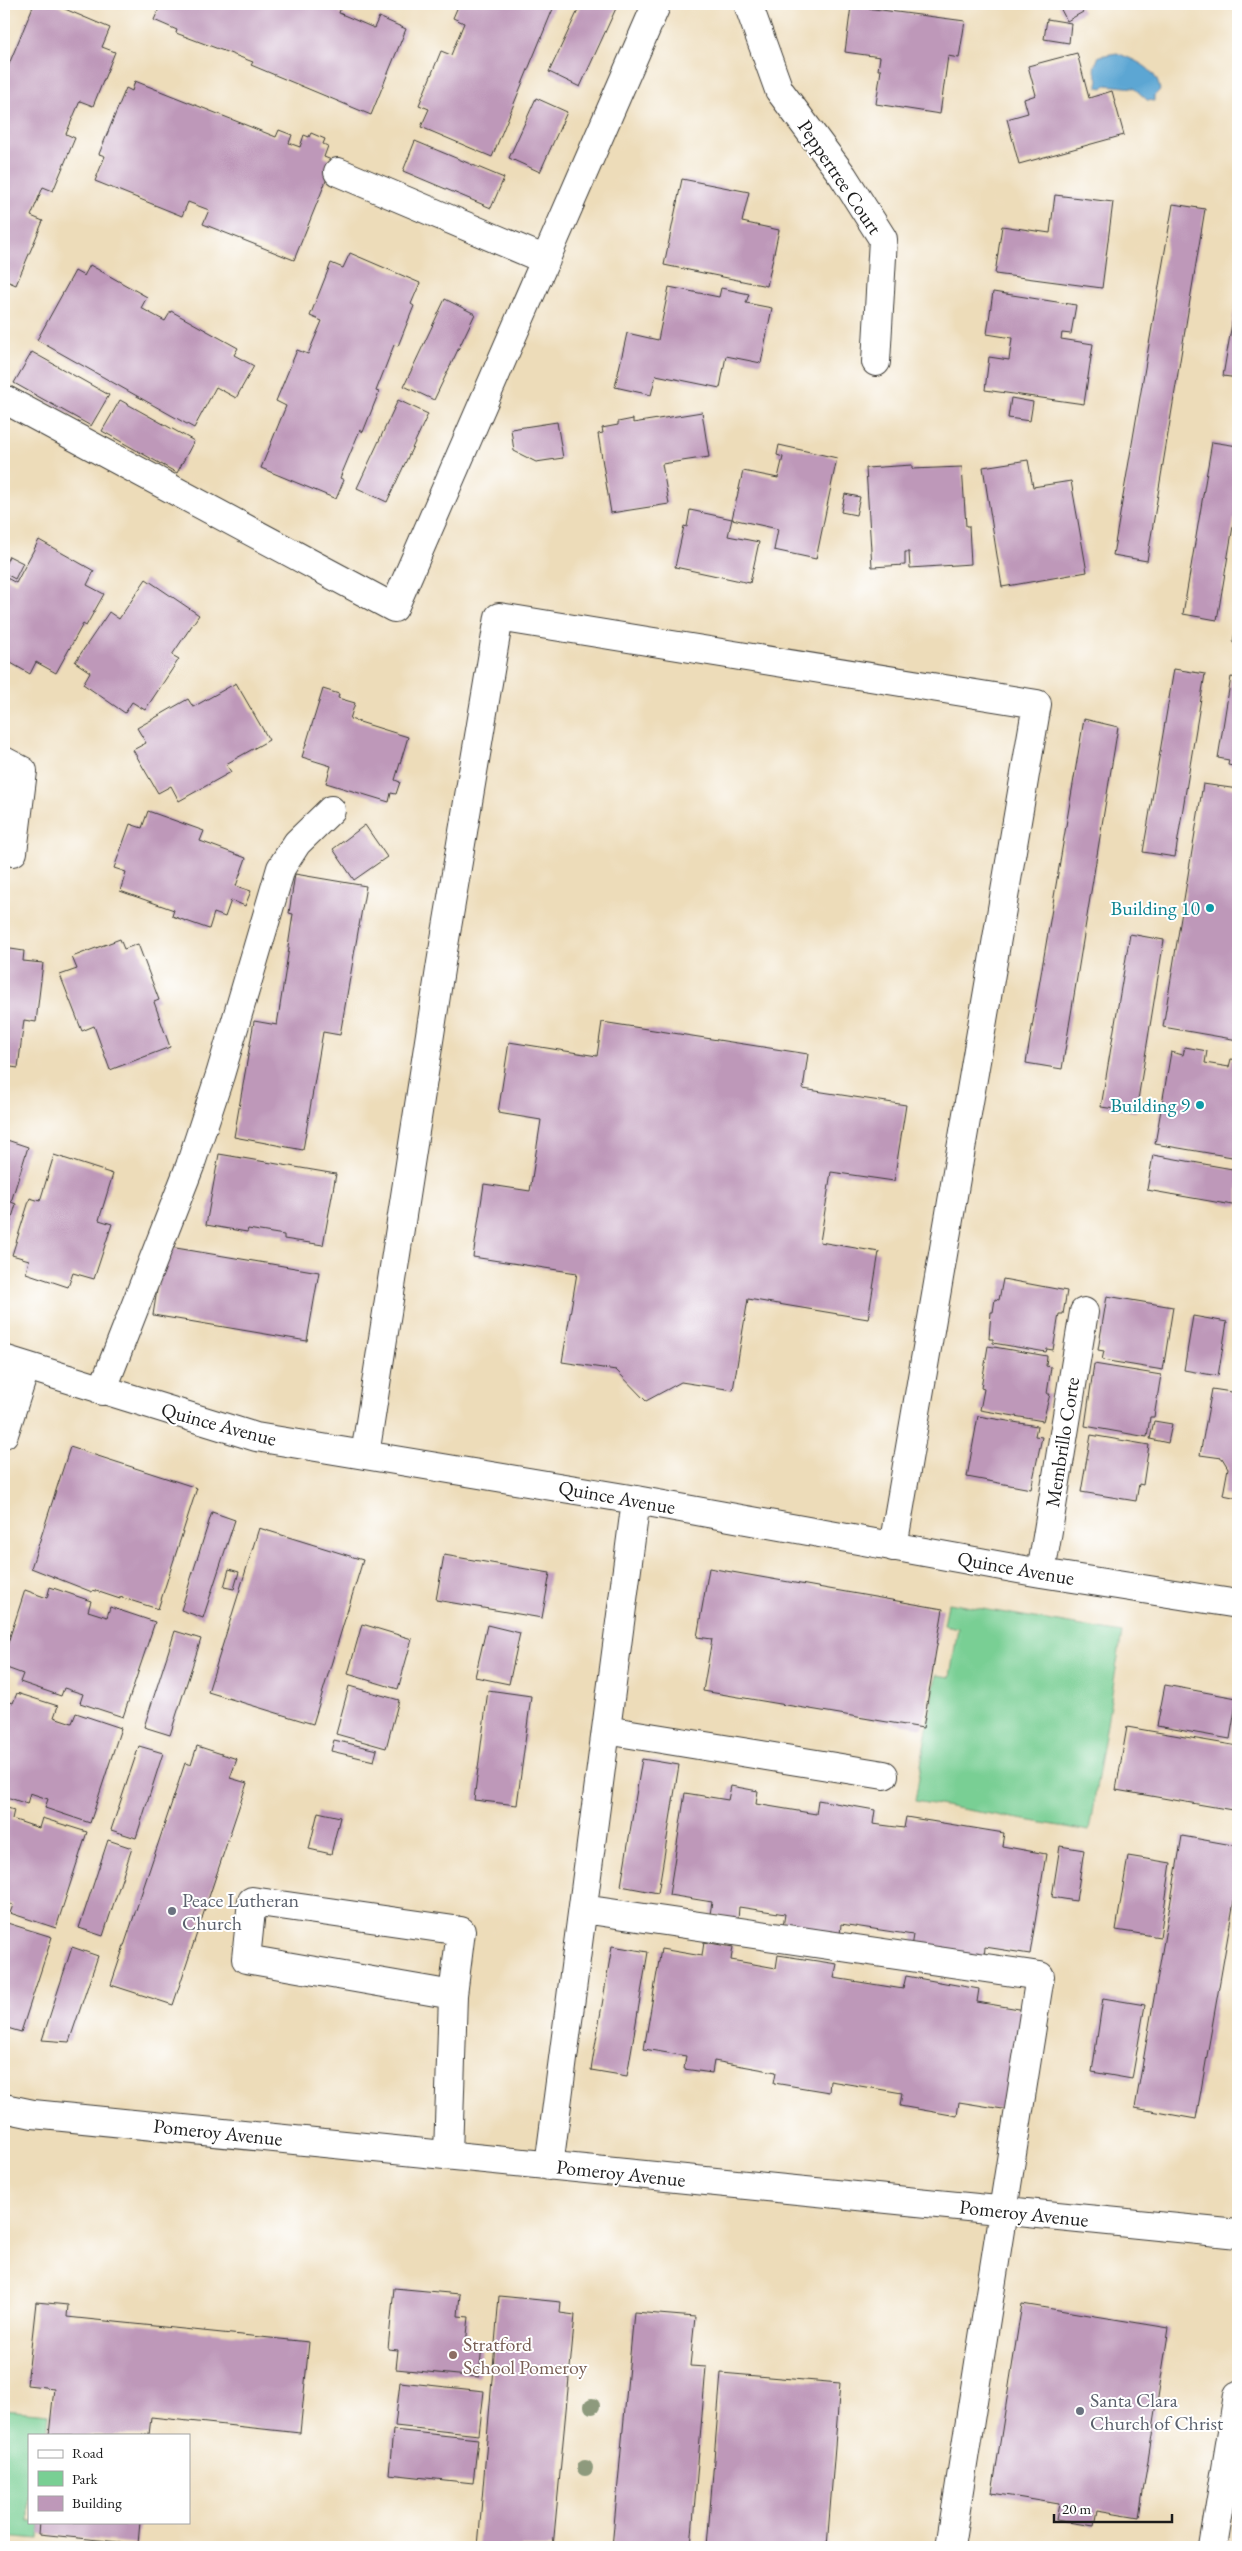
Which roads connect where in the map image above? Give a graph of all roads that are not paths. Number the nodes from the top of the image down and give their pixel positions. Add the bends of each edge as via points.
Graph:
1 (654, 4) edge
2 (748, 4) edge
3 (338, 172) dead end
4 (546, 260) junction
5 (876, 362) dead end
6 (4, 399) edge
7 (4, 761) edge
8 (331, 810) dead end
9 (13, 852) dead end
10 (1084, 1312) dead end
11 (15, 1363) edge
12 (102, 1391) junction
13 (4, 1434) edge
14 (365, 1455) junction
15 (636, 1500) junction
16 (893, 1547) junction
17 (1041, 1573) junction
18 (1238, 1604) edge
19 (606, 1730) junction
20 (884, 1775) dead end
21 (583, 1909) junction
22 (453, 1995) junction
23 (4, 2108) edge
24 (448, 2155) junction
25 (550, 2166) junction
26 (1004, 2211) junction
27 (1237, 2227) edge
28 (1238, 2395) edge
29 (1228, 2514) edge
30 (950, 2547) edge
31 (1212, 2547) edge

1 - 4 street
2 - 5 street, Peppertree Court via 779,90 843,176 883,239
3 - 4 street
4 - 6 street via 394,608
7 - 9 street via 23,771
8 - 12 street via 297,843 281,868 190,1166
10 - 17 street, Membrillo Corte
11 - 12 street, Quince Avenue
11 - 13 street
12 - 14 street, Quince Avenue via 256,1436
14 - 15 street, Quince Avenue
14 - 16 street via 441,963 499,617 1037,704
15 - 16 street, Quince Avenue
15 - 19 street
16 - 17 street, Quince Avenue
17 - 18 street, Quince Avenue
19 - 20 street
19 - 21 street
21 - 25 street
21 - 26 street via 1040,1976
22 - 22 street via 460,1931 252,1901 246,1958
22 - 24 street
23 - 24 street, Pomeroy Avenue via 33,2114
24 - 25 street, Pomeroy Avenue
25 - 26 street, Pomeroy Avenue
26 - 27 street, Pomeroy Avenue
26 - 30 street
28 - 29 street
29 - 31 street

